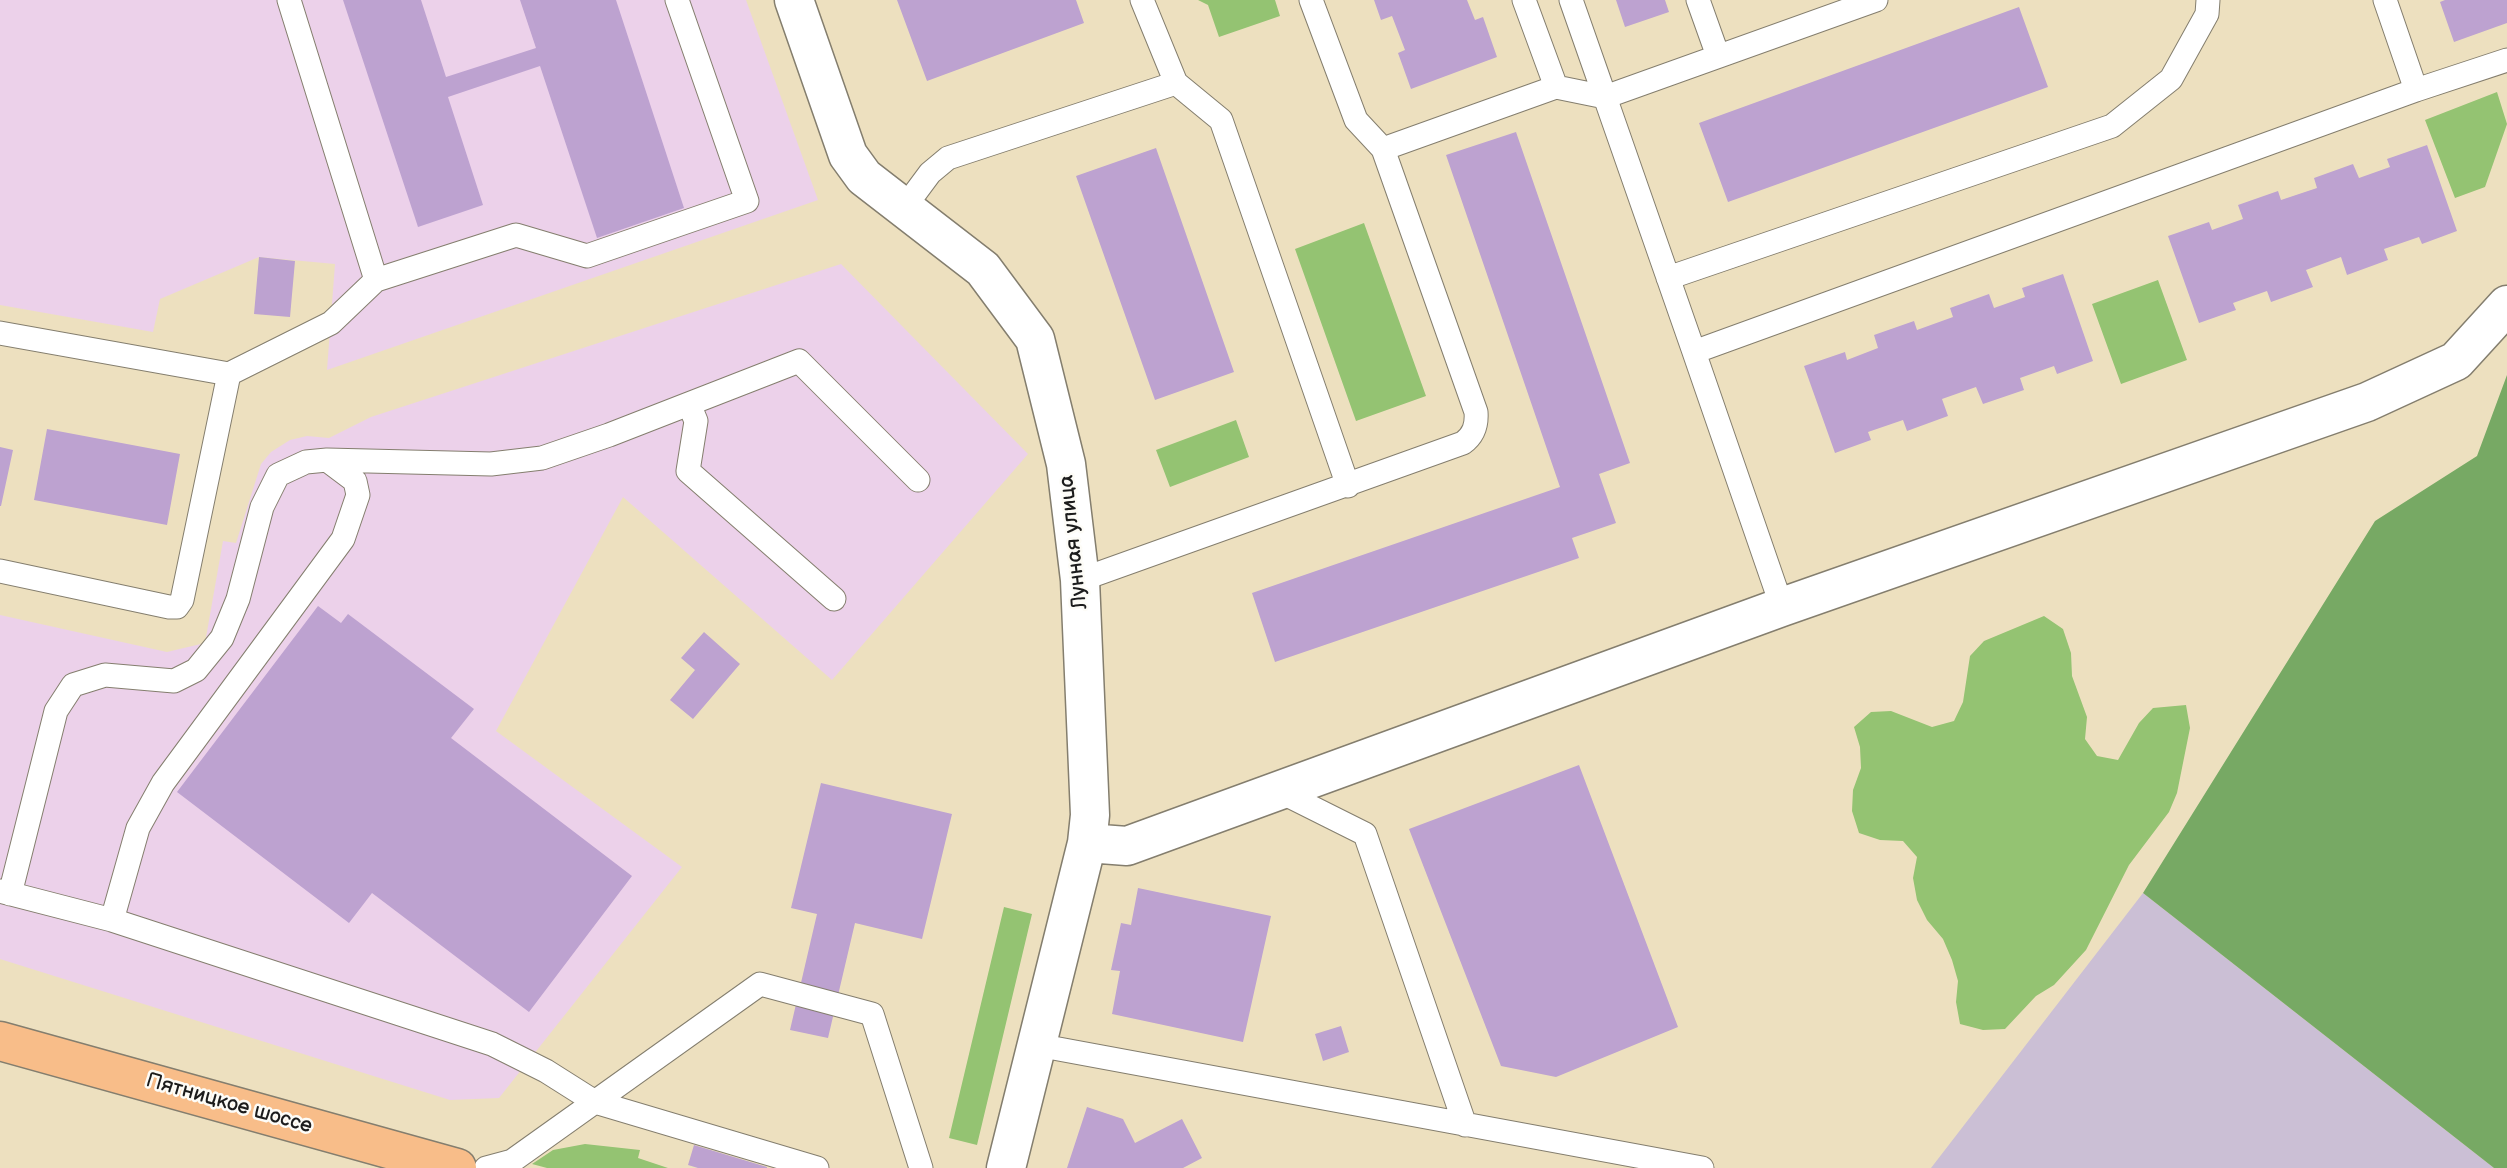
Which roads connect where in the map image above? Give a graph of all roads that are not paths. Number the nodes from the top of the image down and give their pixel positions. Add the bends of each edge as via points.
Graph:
1 (289, 0) edge
2 (794, 0) edge
3 (1142, 0) edge
4 (1311, 0) edge
5 (1524, 0) edge
6 (1571, 0) edge
7 (1698, 0) edge
8 (1876, 0) edge
9 (2208, 0) edge
10 (2385, 0) edge
11 (683, 2) edge
12 (1718, 56) junction
13 (2507, 60) edge
14 (1176, 83) junction
15 (1556, 87) junction
16 (2416, 90) junction
17 (1605, 97) junction
18 (1383, 149) junction
19 (904, 208) junction
20 (1668, 278) junction
21 (376, 280) junction
22 (2507, 305) edge
23 (0, 333) edge
24 (1694, 352) junction
25 (229, 374) junction
26 (689, 404) junction
27 (327, 460) junction
28 (918, 480) dead end
29 (1348, 486) junction
30 (0, 571) edge
31 (1080, 580) junction
32 (834, 599) dead end
33 (1782, 607) junction
34 (1280, 792) junction
35 (1087, 843) junction
36 (5, 892) edge
37 (112, 920) junction
38 (7, 1040) edge
39 (1037, 1045) junction
40 (595, 1102) junction
41 (1465, 1125) junction
42 (457, 1168) edge
43 (486, 1168) edge
44 (817, 1168) edge
45 (921, 1168) edge
46 (1006, 1168) edge
47 (1702, 1168) edge

1 - 21 lane
2 - 19 street, Лунная улица via 848,155 864,177
3 - 14 lane
4 - 18 lane via 1356,120
5 - 15 lane
6 - 17 lane
7 - 12 lane
8 - 12 lane
9 - 20 lane via 2207,14 2171,79 2112,126
10 - 16 lane
11 - 21 lane via 747,201 587,256 516,235
12 - 17 lane
13 - 16 lane
14 - 19 lane via 948,158 930,173
14 - 29 lane via 1221,120
15 - 17 lane
15 - 18 lane
16 - 24 lane
17 - 20 lane
18 - 29 lane via 1476,421 1463,443
19 - 31 street, Лунная улица via 983,269 1035,339 1066,464
20 - 24 lane
21 - 25 lane via 331,323
22 - 33 street via 2456,361 2367,402
23 - 25 lane
24 - 33 lane
25 - 30 lane via 177,607
26 - 27 lane via 542,458 491,464
26 - 28 lane via 799,361
26 - 32 lane via 696,421 688,471
27 - 36 lane via 306,462 278,475 262,507 238,599 222,638 196,670 174,681 105,676 73,685 56,711
27 - 37 lane via 355,481 358,495 344,539 163,783 138,828
29 - 31 lane
31 - 35 street, Лунная улица via 1090,815
33 - 34 street
34 - 35 street via 1127,846
34 - 41 lane via 1365,834
35 - 39 street, Лунная улица
36 - 37 lane
37 - 40 lane via 492,1044
38 - 42 main road, Пятницкое шоссе
39 - 41 lane
39 - 46 street, Лунная улица
40 - 43 lane via 512,1161
40 - 44 lane
40 - 45 lane via 760,984 872,1014
41 - 47 lane

